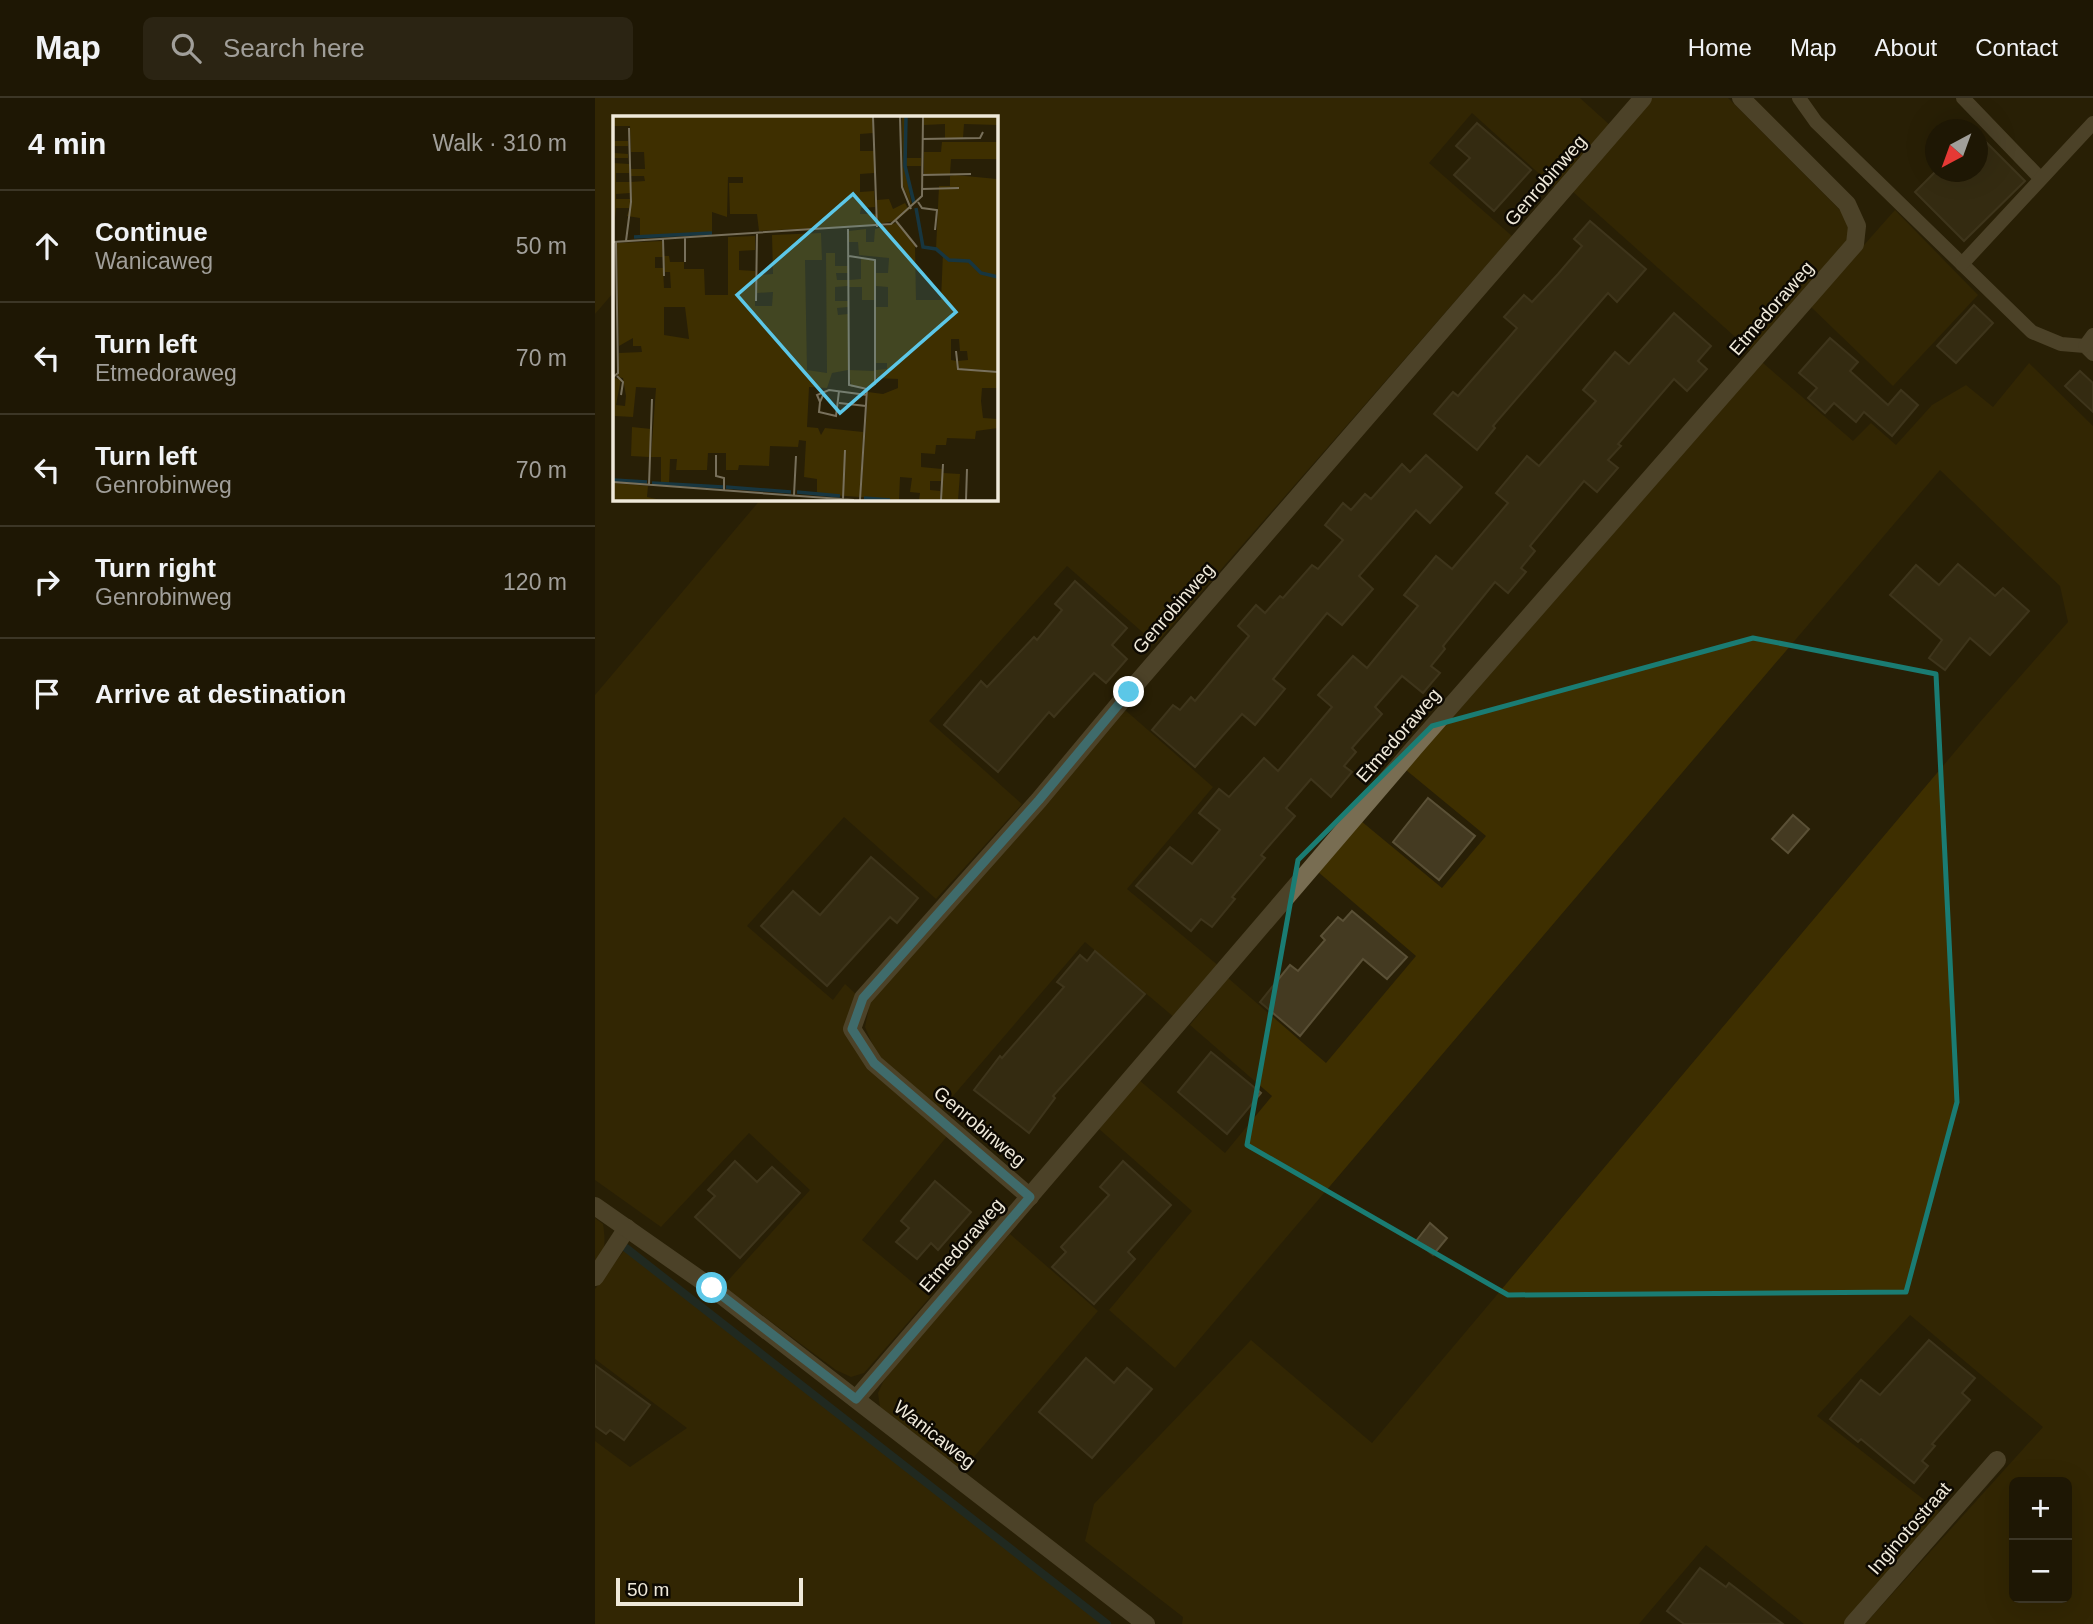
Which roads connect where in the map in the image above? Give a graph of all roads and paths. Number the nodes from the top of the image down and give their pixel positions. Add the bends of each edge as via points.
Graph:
1 (1643, 98) edge
2 (1799, 98) edge
3 (1963, 98) edge
4 (1744, 99) edge
5 (2093, 123) edge
6 (2040, 178) junction
7 (1962, 264) junction
8 (2090, 345) edge
9 (1030, 1197) junction
10 (595, 1206) edge
11 (627, 1228) junction
12 (595, 1276) edge
13 (856, 1399) junction
14 (1997, 1460) dead end
15 (1146, 1624) edge
16 (1853, 1624) edge

1 - 9 street, Genrobinweg via 863,998 852,1029 874,1063
2 - 7 lane via 1816,122
3 - 6 lane
4 - 9 street, Etmedoraweg via 1847,204 1857,226 1855,244
5 - 6 lane
6 - 7 lane
7 - 8 lane via 2032,332 2061,344
9 - 13 street, Etmedoraweg
10 - 11 street, Wanicaweg
11 - 12 street
11 - 13 street, Wanicaweg
13 - 15 street, Wanicaweg
14 - 16 street, Inginotostraat

